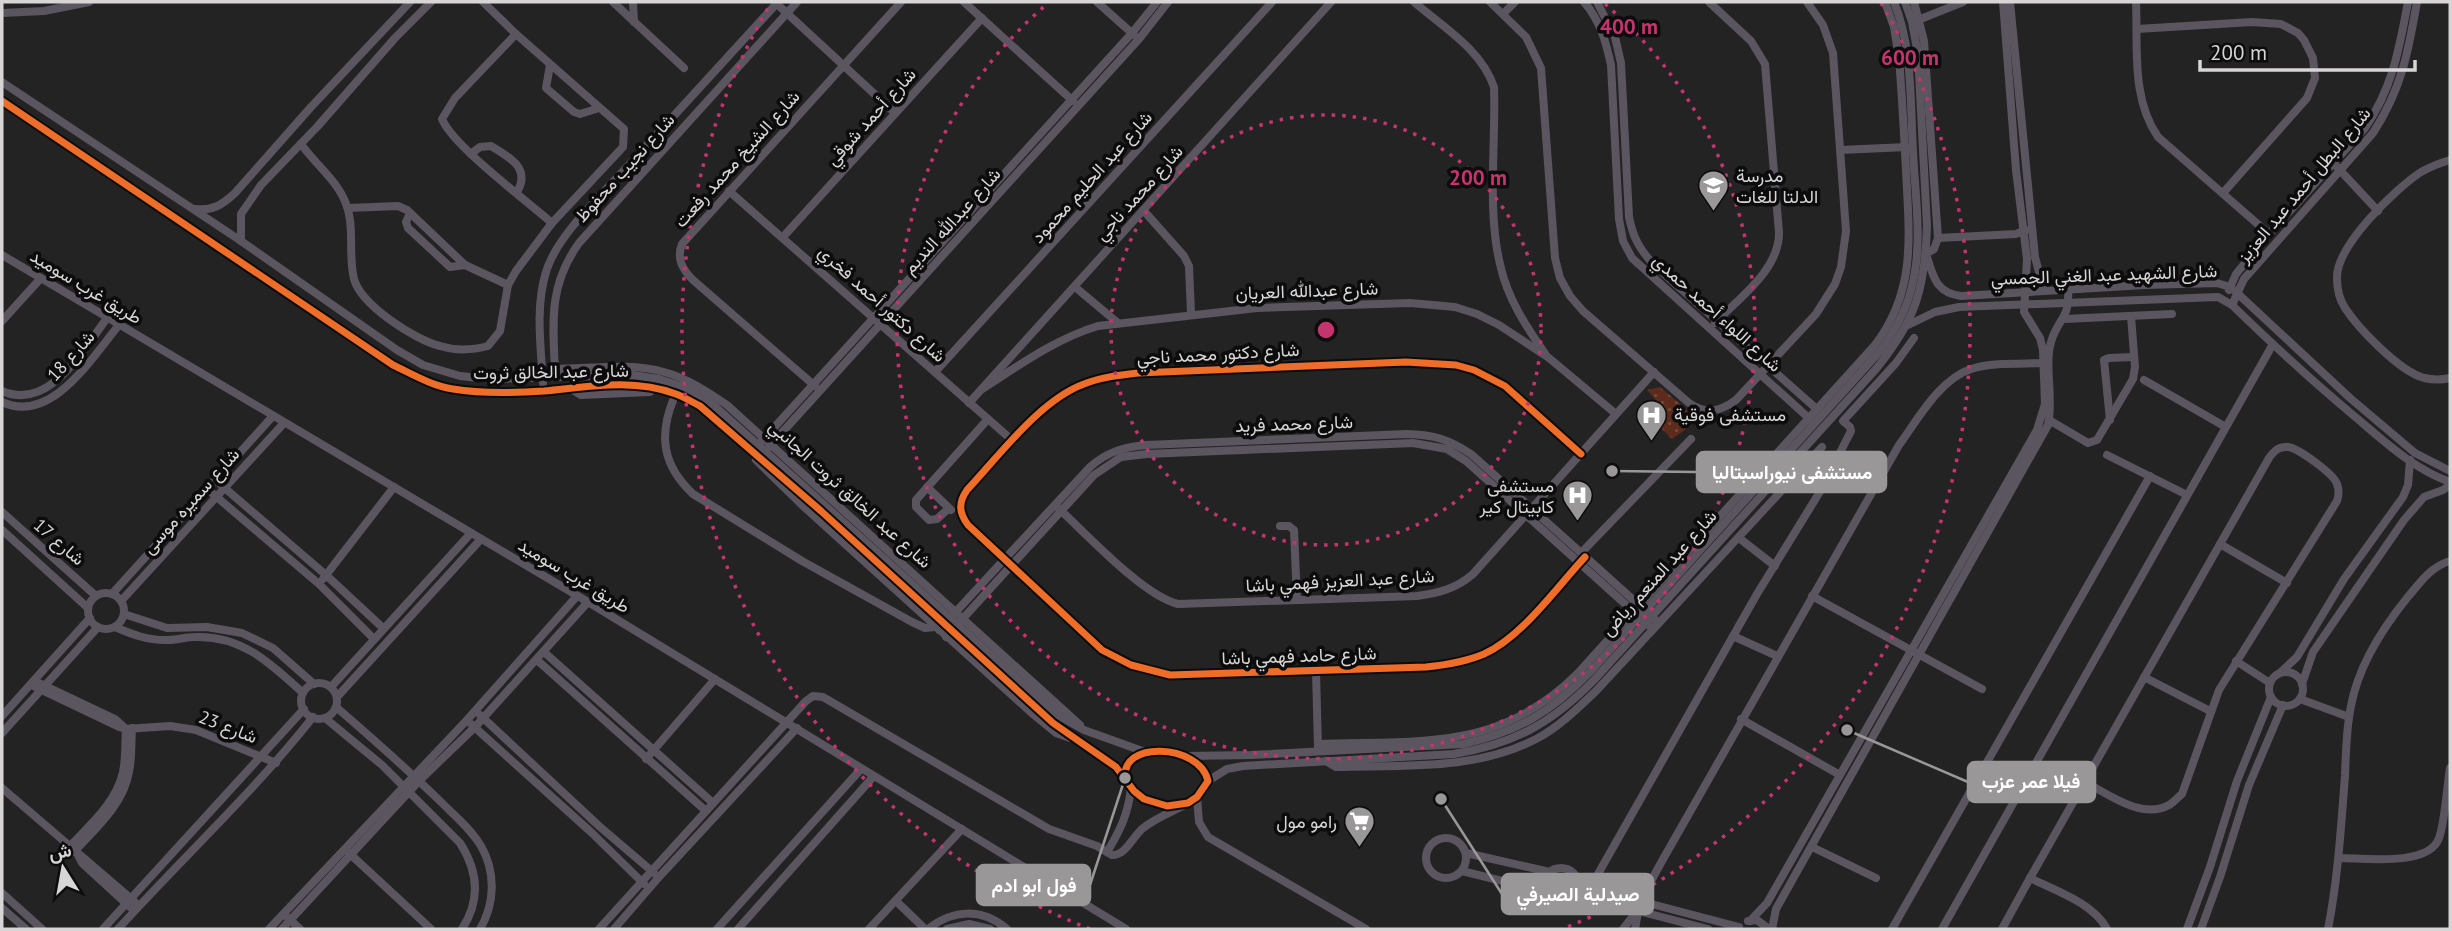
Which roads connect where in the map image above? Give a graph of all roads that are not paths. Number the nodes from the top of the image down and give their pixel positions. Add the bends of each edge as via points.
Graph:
1 (89, 2) edge
2 (410, 2) edge
3 (431, 2) edge
4 (483, 2) edge
5 (612, 2) edge
6 (633, 2) edge
7 (797, 2) edge
8 (901, 2) edge
9 (964, 2) edge
10 (1097, 2) edge
11 (1157, 2) edge
12 (1168, 2) edge
13 (1272, 2) edge
14 (1331, 2) edge
15 (1414, 2) edge
16 (1490, 2) edge
17 (1515, 2) edge
18 (1584, 2) edge
19 (1597, 2) edge
20 (1709, 2) edge
21 (1807, 2) edge
22 (1885, 2) edge
23 (1894, 2) edge
24 (1905, 2) edge
25 (1914, 2) edge
26 (1963, 2) edge
27 (2003, 2) edge
28 (2010, 2) edge
29 (2137, 2) edge
30 (2408, 2) edge
31 (2417, 2) edge
32 (778, 3) edge
33 (2, 13) edge
34 (787, 13) junction
35 (1503, 14) junction
36 (982, 18) junction
37 (1916, 20) junction
38 (634, 22) junction
39 (386, 26) junction
40 (2137, 29) junction
41 (516, 34) junction
42 (1135, 36) junction
43 (395, 38) junction
44 (550, 65) junction
45 (843, 65) junction
46 (684, 68) dead end
47 (2, 82) edge
48 (2, 100) edge
49 (1074, 102) junction
50 (1614, 104) junction
51 (1624, 104) junction
52 (599, 108) junction
53 (895, 113) junction
54 (68, 127) junction
55 (59, 141) junction
56 (300, 144) junction
57 (1917, 147) junction
58 (1840, 150) junction
59 (471, 153) junction
60 (2450, 160) edge
61 (2336, 167) junction
62 (250, 177) junction
63 (261, 185) junction
64 (729, 191) junction
65 (517, 192) junction
66 (2222, 193) junction
67 (348, 208) junction
68 (192, 209) junction
69 (1936, 209) junction
70 (1926, 210) junction
71 (1144, 211) junction
72 (2378, 211) junction
73 (410, 213) junction
74 (552, 223) junction
75 (2028, 230) junction
76 (2269, 234) junction
77 (783, 237) junction
78 (1938, 238) junction
79 (241, 241) junction
80 (1926, 254) junction
81 (2, 255) edge
82 (465, 265) junction
83 (2032, 268) junction
84 (41, 278) junction
85 (508, 285) junction
86 (1075, 287) junction
87 (2068, 290) junction
88 (2233, 290) junction
89 (2044, 292) junction
90 (1948, 293) junction
91 (2025, 293) junction
92 (2069, 302) junction
93 (2229, 303) junction
94 (2023, 304) junction
95 (1947, 309) junction
96 (1191, 314) junction
97 (2172, 314) dead end
98 (2131, 316) junction
99 (108, 317) junction
100 (873, 317) junction
101 (2064, 319) junction
102 (1718, 320) junction
103 (2, 321) edge
104 (1118, 323) junction
105 (881, 324) junction
106 (119, 325) junction
107 (1906, 326) junction
108 (1711, 327) junction
109 (2053, 337) junction
110 (1914, 338) dead end
111 (2040, 338) junction
112 (2273, 344) junction
113 (2134, 357) junction
114 (1549, 358) junction
115 (2043, 363) junction
116 (1767, 366) junction
117 (1876, 369) junction
118 (935, 372) junction
119 (1654, 372) junction
120 (555, 373) junction
121 (1760, 373) junction
122 (1884, 376) junction
123 (542, 378) junction
124 (2450, 378) edge
125 (2144, 380) dead end
126 (813, 384) junction
127 (568, 387) junction
128 (555, 389) junction
129 (982, 389) junction
130 (2, 391) edge
131 (543, 391) junction
132 (820, 391) junction
133 (674, 398) junction
134 (2, 402) edge
135 (969, 403) junction
136 (1616, 414) junction
137 (1823, 415) junction
138 (272, 417) junction
139 (988, 419) junction
140 (2110, 419) junction
141 (2049, 420) junction
142 (284, 423) junction
143 (1815, 424) junction
144 (2224, 426) junction
145 (1429, 439) junction
146 (1691, 439) dead end
147 (1013, 441) junction
148 (1822, 447) dead end
149 (760, 450) junction
150 (2415, 453) junction
151 (1581, 454) junction
152 (2107, 455) dead end
153 (2409, 462) junction
154 (2450, 471) edge
155 (2150, 476) junction
156 (215, 480) junction
157 (2450, 484) edge
158 (394, 487) junction
159 (927, 487) junction
160 (224, 488) junction
161 (207, 489) junction
162 (2187, 495) junction
163 (216, 497) junction
164 (960, 508) junction
165 (1057, 508) junction
166 (1533, 508) junction
167 (948, 509) junction
168 (2, 512) edge
169 (1526, 515) junction
170 (1280, 526) dead end
171 (2, 530) edge
172 (471, 533) junction
173 (1739, 538) junction
174 (481, 539) junction
175 (285, 540) junction
176 (2220, 544) junction
177 (277, 549) junction
178 (1004, 558) junction
179 (1581, 558) junction
180 (2450, 561) edge
181 (1011, 565) junction
182 (1775, 566) junction
183 (1962, 571) junction
184 (326, 575) junction
185 (2287, 583) junction
186 (319, 584) junction
187 (112, 594) junction
188 (96, 596) junction
189 (578, 596) junction
190 (1812, 596) junction
191 (1297, 600) junction
192 (121, 601) junction
193 (588, 602) junction
194 (88, 608) junction
195 (124, 614) junction
196 (1646, 617) junction
197 (90, 618) junction
198 (949, 625) junction
199 (115, 626) junction
200 (98, 627) junction
201 (383, 628) junction
202 (1733, 636) junction
203 (373, 639) junction
204 (544, 652) junction
205 (1916, 652) junction
206 (1777, 656) junction
207 (537, 660) junction
208 (2236, 661) junction
209 (1316, 671) junction
210 (2281, 672) junction
211 (2144, 677) junction
212 (715, 678) junction
213 (33, 683) junction
214 (2270, 683) junction
215 (314, 684) junction
216 (2302, 684) junction
217 (43, 687) junction
218 (331, 687) junction
219 (585, 687) junction
220 (1982, 689) dead end
221 (303, 693) junction
222 (578, 695) junction
223 (337, 697) junction
224 (2271, 697) junction
225 (2300, 699) junction
226 (2283, 705) junction
227 (336, 708) junction
228 (608, 708) junction
229 (304, 709) junction
230 (474, 711) junction
231 (2210, 711) junction
232 (2, 716) edge
233 (601, 716) junction
234 (313, 717) junction
235 (2349, 717) junction
236 (325, 718) junction
237 (482, 718) junction
238 (1741, 719) junction
239 (467, 720) junction
240 (788, 723) junction
241 (475, 727) junction
242 (797, 728) junction
243 (129, 729) junction
244 (2, 733) edge
245 (1318, 748) junction
246 (654, 750) junction
247 (1148, 753) junction
248 (1185, 756) junction
249 (261, 757) junction
250 (646, 759) junction
251 (1322, 761) junction
252 (276, 763) junction
253 (2450, 768) edge
254 (861, 769) junction
255 (678, 772) junction
256 (1840, 775) junction
257 (873, 777) junction
258 (416, 778) junction
259 (670, 779) junction
260 (1208, 781) junction
261 (2085, 782) junction
262 (1128, 784) junction
263 (402, 786) junction
264 (2, 788) edge
265 (409, 792) junction
266 (1197, 797) junction
267 (713, 803) junction
268 (1188, 803) junction
269 (706, 811) junction
270 (460, 821) junction
271 (962, 830) junction
272 (449, 831) junction
273 (1812, 847) junction
274 (344, 848) junction
275 (482, 848) junction
276 (74, 851) junction
277 (1107, 852) junction
278 (1466, 853) junction
279 (351, 855) junction
280 (469, 856) junction
281 (2339, 858) junction
282 (651, 871) junction
283 (1462, 871) junction
284 (1550, 872) junction
285 (659, 877) junction
286 (1876, 878) dead end
287 (2030, 878) junction
288 (641, 882) junction
289 (1579, 885) junction
290 (649, 888) junction
291 (1590, 888) junction
292 (1543, 891) junction
293 (2, 894) edge
294 (1577, 895) junction
295 (129, 901) junction
296 (896, 901) junction
297 (1640, 901) junction
298 (2, 908) edge
299 (137, 908) junction
300 (1637, 911) junction
301 (283, 914) junction
302 (730, 914) junction
303 (290, 920) junction
304 (1750, 920) junction
305 (722, 928) edge
306 (742, 928) edge
307 (1738, 928) edge
308 (26, 929) edge
309 (42, 929) edge
310 (103, 929) edge
311 (118, 929) edge
312 (269, 929) edge
313 (282, 929) edge
314 (300, 929) edge
315 (431, 929) edge
316 (463, 929) edge
317 (480, 929) edge
318 (599, 929) edge
319 (614, 929) edge
320 (869, 929) edge
321 (927, 929) edge
322 (947, 929) edge
323 (990, 929) edge
324 (1007, 929) edge
325 (1126, 929) edge
326 (1366, 929) edge
327 (1623, 929) edge
328 (1635, 929) edge
329 (1708, 929) edge
330 (1770, 929) edge
331 (1892, 929) edge
332 (1942, 929) edge
333 (2002, 929) edge
334 (2107, 929) edge
335 (2188, 929) edge
336 (2201, 929) edge
337 (2328, 929) edge

1 - 33 street
2 - 39 street
3 - 43 street
4 - 41 street
5 - 38 street
6 - 38 street
7 - 34 street, شارع نجيب محفوظ
8 - 45 street, شارع الشيخ محمد رفعت
9 - 36 street
10 - 42 street
11 - 42 street, شارع عبدالله النديم
12 - 42 street, شارع عبدالله النديم
13 - 118 street, شارع عبد الحليم محمود
14 - 71 street, شارع محمد ناجي
15 - 114 street via 1478,56 1488,71 1493,87 1499,264 1517,308
16 - 35 street
17 - 35 street
18 - 50 street, شارع اللواء أحمد حمدي via 1606,41
19 - 51 street, شارع اللواء أحمد حمدي via 1615,37
20 - 102 street via 1751,41 1765,64 1779,233 1770,266
21 - 58 street via 1823,25 1833,53
22 - 57 street
23 - 57 street, شارع عبد المنعم رياض via 1907,48
24 - 37 street, شارع عبد المنعم رياض
25 - 37 street
26 - 37 street
27 - 75 street
28 - 75 street
29 - 40 street
30 - 61 street, شارع البطل أحمد عبد العزيز via 2386,93
31 - 61 street, شارع البطل أحمد عبد العزيز via 2407,57 2388,109 2373,133
32 - 34 street
32 - 123 street, شارع نجيب محفوظ via 555,251 542,289
34 - 45 street
34 - 120 street, شارع نجيب محفوظ via 568,258 555,292
35 - 119 street via 1526,37 1541,68 1552,240 1560,278 1583,311
36 - 49 street
36 - 53 street, شارع أحمد شوقي
37 - 57 street, شارع عبد المنعم رياض via 1924,108
38 - 46 street
39 - 43 street
39 - 62 street
40 - 66 street via 2140,94 2149,124
40 - 66 street via 2272,22 2298,33 2309,48 2315,78 2307,98
41 - 44 street
41 - 59 street via 442,116 446,128
42 - 49 street, شارع عبدالله النديم
43 - 56 street
44 - 52 street
44 - 52 street via 546,88 573,112
45 - 53 street
45 - 64 street, شارع الشيخ محمد رفعت
47 - 54 street, شارع عبد الخالق ثروت
48 - 55 street, شارع عبد الخالق ثروت
49 - 100 street, شارع عبدالله النديم
49 - 105 street, شارع عبدالله النديم
50 - 51 street
50 - 108 street, شارع اللواء أحمد حمدي via 1623,241 1647,274
51 - 102 street, شارع اللواء أحمد حمدي via 1633,236 1655,266
52 - 74 street via 624,130 623,147
53 - 77 street, شارع أحمد شوقي
54 - 55 street
54 - 68 street, شارع عبد الخالق ثروت
55 - 131 street, شارع عبد الخالق ثروت via 393,365 450,389
56 - 63 street
56 - 67 street
57 - 58 street
57 - 69 street
57 - 70 street, شارع عبد المنعم رياض
57 - 137 street, شارع عبد المنعم رياض via 1917,247 1907,303 1882,349
58 - 116 street via 1846,231 1842,267 1827,300
59 - 65 street
59 - 65 street via 491,146 521,169 523,178
60 - 72 street via 2420,173
61 - 72 street
61 - 76 street, شارع البطل أحمد عبد العزيز
61 - 88 street, شارع البطل أحمد عبد العزيز
62 - 63 street
62 - 68 street via 224,204
63 - 79 street via 241,214
64 - 77 street, شارع دكتور أحمد فخري
64 - 126 street, شارع الشيخ محمد رفعت via 682,244 681,265 693,281
65 - 74 street
66 - 76 street
67 - 73 street via 398,206
67 - 85 street via 352,268 359,291 417,336 444,347 488,346 500,331
68 - 79 street, شارع عبد الخالق ثروت
69 - 70 street
69 - 78 street
70 - 80 street, شارع عبد المنعم رياض
71 - 86 street, شارع محمد ناجي
71 - 96 street via 1189,266
72 - 124 street via 2339,259 2336,275 2344,306 2393,360 2410,372 2425,378
73 - 82 street
73 - 82 street via 408,228 437,256 450,267
74 - 85 street
75 - 78 street
75 - 83 street
76 - 88 street, شارع البطل أحمد عبد العزيز via 2236,274
77 - 100 street, شارع دكتور أحمد فخري
78 - 80 street
79 - 123 street, شارع عبد الخالق ثروت via 423,365 460,376
80 - 90 street via 1935,282
80 - 107 street, شارع عبد المنعم رياض via 1922,286
81 - 84 street, طريق غرب سوميد
82 - 85 street
83 - 89 street
83 - 91 street
84 - 99 street, طريق غرب سوميد
84 - 103 street
86 - 104 street
86 - 129 street, شارع محمد ناجي
87 - 88 street, شارع الشهيد عبد الغني الجمسي via 2217,283
87 - 89 street, شارع الشهيد عبد الغني الجمسي
87 - 92 street
88 - 93 street, شارع البطل أحمد عبد العزيز
88 - 150 street, شارع الشهيد عبد الغني الجمسي
89 - 91 street, شارع الشهيد عبد الغني الجمسي
90 - 91 street, شارع الشهيد عبد الغني الجمسي
90 - 95 street
91 - 94 street
92 - 93 street, شارع الشهيد عبد الغني الجمسي via 2210,296
92 - 94 street, شارع الشهيد عبد الغني الجمسي
92 - 101 street
93 - 112 street
94 - 95 street, شارع الشهيد عبد الغني الجمسي
94 - 111 street via 2027,320
95 - 107 street, شارع الشهيد عبد الغني الجمسي
96 - 104 street, شارع عبدالله العريان
96 - 114 street, شارع عبدالله العريان via 1435,304 1477,314
97 - 98 street
98 - 101 street
98 - 113 street
99 - 106 street, طريق غرب سوميد
99 - 130 street, شارع 18 via 64,373 43,391 31,396
100 - 105 street, شارع دكتور أحمد فخري
100 - 126 street, شارع عبدالله النديم
101 - 109 street
102 - 108 street
102 - 116 street, شارع اللواء أحمد حمدي
104 - 129 street, شارع عبدالله العريان via 1065,338
105 - 118 street, شارع دكتور أحمد فخري
105 - 132 street, شارع عبدالله النديم
106 - 134 street, شارع 18 via 45,403 19,407
106 - 138 street, طريق غرب سوميد
107 - 117 street, شارع عبد المنعم رياض
108 - 121 street, شارع اللواء أحمد حمدي
109 - 111 street
109 - 141 street
110 - 122 street
111 - 115 street
112 - 144 street
112 - 153 street
113 - 140 street via 2133,379
113 - 140 street via 2104,360
114 - 136 street, شارع عبدالله العريان
115 - 183 street via 2045,404 2037,430
115 - 190 street via 1969,369 1940,392 1899,444
116 - 121 street
116 - 137 street, شارع اللواء أحمد حمدي
117 - 122 street
117 - 137 street, شارع عبد المنعم رياض
118 - 135 street, شارع دكتور أحمد فخري
119 - 121 street via 1699,410 1712,412 1736,400
119 - 136 street, شارع عبد العزيز فهمي باشا
120 - 123 street, شارع عبد الخالق ثروت
120 - 128 street, شارع نجيب محفوظ
120 - 149 street, شارع عبد الخالق ثروت via 633,375 684,387 709,401
121 - 143 street, شارع اللواء أحمد حمدي
122 - 182 street via 1843,421 1851,431
123 - 131 street, شارع نجيب محفوظ
125 - 144 street
126 - 132 street, شارع الشيخ محمد رفعت
126 - 149 street, شارع عبدالله النديم
127 - 128 street, شارع عبد الخالق ثروت
127 - 133 street via 581,395 646,391
127 - 149 street, شارع عبد الخالق ثروت via 631,385 678,394
128 - 131 street, شارع عبد الخالق ثروت
129 - 135 street, شارع محمد ناجي
132 - 149 street, شارع عبدالله النديم
133 - 149 street
133 - 198 street via 667,415 665,449 669,466 693,494 912,622 925,628
135 - 139 street, شارع دكتور أحمد فخري
136 - 151 street, شارع عبد العزيز فهمي باشا
137 - 143 street, شارع عبد المنعم رياض
138 - 142 street, طريق غرب سوميد
138 - 156 street, شارع سميره موسى
139 - 147 street, شارع دكتور أحمد فخري
139 - 159 street
140 - 141 street via 2097,440 2088,443
141 - 183 street
142 - 158 street, طريق غرب سوميد
142 - 160 street, شارع سميره موسى
143 - 196 street, شارع عبد المنعم رياض
144 - 162 street
145 - 165 street, شارع محمد فريد via 1131,455 1103,467
145 - 166 street, شارع محمد فريد via 1451,441 1471,454
145 - 169 street, شارع محمد فريد via 1466,461
146 - 179 street, شارع حامد فهمي باشا
147 - 151 street, شارع دكتور محمد ناجي via 1063,395 1115,376 1438,362 1474,370 1505,386
147 - 164 street, شارع دكتور محمد ناجي via 967,490
148 - 173 street
149 - 198 street, شارع عبد الخالق ثروت
149 - 198 street via 802,506
150 - 153 street
150 - 154 street, شارع الشهيد عبد الغني الجمسي
151 - 166 street, شارع عبد العزيز فهمي باشا
152 - 155 street
153 - 157 street
153 - 210 street via 2403,497 2344,579 2297,657
155 - 162 street
155 - 331 street
156 - 160 street
156 - 161 street, شارع سميره موسى
157 - 216 street via 2424,497 2404,520 2314,652
158 - 172 street, طريق غرب سوميد
158 - 184 street
159 - 167 street
159 - 167 street via 916,499 916,508 929,520
160 - 163 street, شارع سميره موسى
160 - 175 street
161 - 163 street
161 - 187 street, شارع سميره موسى
162 - 332 street
163 - 177 street
163 - 192 street, شارع سميره موسى
164 - 167 street
164 - 178 street via 968,525
165 - 178 street, شارع محمد فريد
165 - 181 street, شارع محمد فريد
165 - 191 street, شارع عبد العزيز فهمي باشا via 1148,590 1167,601
166 - 169 street, شارع عبد العزيز فهمي باشا
166 - 179 street, شارع محمد فريد
168 - 188 street, شارع 17
169 - 179 street, شارع محمد فريد
169 - 191 street, شارع عبد العزيز فهمي باشا via 1473,574 1443,592
170 - 191 street via 1294,530
171 - 194 street, شارع 17
172 - 174 street, طريق غرب سوميد
172 - 201 street
173 - 182 street
173 - 196 street
174 - 189 street, طريق غرب سوميد
174 - 223 street
175 - 177 street
175 - 184 street
176 - 185 street
176 - 185 street via 2269,457 2276,449 2297,450 2333,476 2339,494
176 - 211 street
177 - 186 street
178 - 181 street
178 - 198 street, شارع محمد فريد
179 - 196 street, شارع محمد فريد
179 - 209 street, شارع حامد فهمي باشا via 1521,627 1486,653 1439,666
180 - 235 street via 2433,568 2381,635 2356,687
181 - 198 street, شارع محمد فريد
181 - 209 street, شارع حامد فهمي باشا via 1096,645 1141,669 1185,676
182 - 202 street
183 - 205 street
184 - 186 street
184 - 201 street
185 - 208 street
186 - 203 street
187 - 188 street
187 - 192 street
188 - 194 street
189 - 193 street, طريق غرب سوميد
189 - 230 street
190 - 205 street
190 - 206 street
192 - 195 street
193 - 204 street
193 - 212 street, طريق غرب سوميد
194 - 197 street
195 - 199 street
195 - 215 street via 167,628 207,627 242,633 273,648
196 - 245 street, شارع عبد المنعم رياض via 1568,695 1520,727 1492,737 1436,743
196 - 251 street, شارع عبد المنعم رياض via 1583,692 1523,735 1454,754 1366,763
197 - 200 street
197 - 213 street
198 - 247 street, شارع عبد الخالق ثروت via 1059,716
198 - 262 street, شارع عبد الخالق ثروت via 983,665 1104,758
199 - 200 street
199 - 221 street via 155,639 210,637 239,644 265,659
200 - 217 street
201 - 203 street
202 - 206 street
202 - 291 street
203 - 218 street
204 - 207 street
204 - 219 street
205 - 220 street
205 - 256 street
205 - 273 street
206 - 238 street
207 - 222 street
207 - 237 street
208 - 214 street
208 - 231 street
209 - 245 street
210 - 214 street
210 - 216 street via 2296,675
211 - 231 street
211 - 261 street
212 - 240 street, طريق غرب سوميد
212 - 246 street
213 - 217 street
213 - 232 street
214 - 224 street
215 - 218 street
215 - 221 street
216 - 225 street
217 - 243 street
217 - 244 street
218 - 223 street
219 - 222 street
219 - 228 street
221 - 229 street
222 - 233 street
223 - 227 street
224 - 226 street
224 - 335 street via 2236,780
225 - 226 street
225 - 235 street
226 - 336 street via 2249,785
227 - 236 street
227 - 258 street
228 - 233 street
228 - 246 street
229 - 234 street
229 - 249 street
230 - 237 street
230 - 239 street
231 - 261 street via 2186,786 2169,805 2153,810 2136,807
233 - 250 street
234 - 236 street
234 - 252 street
235 - 281 street
236 - 263 street
237 - 241 street
237 - 282 street
238 - 256 street
238 - 297 street
239 - 241 street
239 - 258 street
240 - 242 street, طريق غرب سوميد
240 - 267 street
240 - 277 street via 808,699 820,696 1049,829
241 - 258 street
241 - 288 street
242 - 254 street, طريق غرب سوميد
242 - 285 street
243 - 249 street, شارع 23 via 170,726 196,730
243 - 276 street via 115,793
245 - 248 street, شارع عبد المنعم رياض
245 - 251 street
246 - 250 street
246 - 255 street
247 - 248 street
247 - 262 street via 1128,762 1124,771
248 - 260 street via 1198,762
249 - 252 street, شارع 23
249 - 295 street
250 - 259 street
251 - 260 street, شارع عبد المنعم رياض via 1243,766 1227,769
252 - 299 street
253 - 281 street via 2439,838 2432,849 2418,858
254 - 257 street, طريق غرب سوميد
254 - 302 street
255 - 259 street
255 - 267 street
256 - 304 street via 1767,903
257 - 271 street, طريق غرب سوميد
257 - 306 street
258 - 263 street
258 - 265 street
258 - 270 street
259 - 269 street
260 - 266 street
261 - 287 street
262 - 268 street via 1144,799 1167,806
262 - 277 street via 1126,815
263 - 265 street
263 - 274 street
264 - 276 street
265 - 272 street
265 - 279 street
266 - 268 street
266 - 326 street via 1199,822 1208,837
267 - 269 street
268 - 277 street via 1148,824 1121,853
269 - 282 street
270 - 272 street
270 - 275 street
271 - 296 street
271 - 325 street, طريق غرب سوميد
272 - 280 street
273 - 286 street
273 - 330 street via 1776,909
274 - 279 street
274 - 301 street
275 - 280 street
275 - 317 street via 492,893
276 - 295 street
278 - 283 street
278 - 283 street via 1460,843 1442,838 1431,845 1426,856 1429,868 1438,876 1451,877
278 - 284 street
279 - 303 street
279 - 315 street
280 - 316 street via 475,895
281 - 337 street
282 - 285 street
282 - 288 street
283 - 292 street
284 - 289 street via 1560,868 1571,871
284 - 292 street
285 - 290 street
287 - 333 street
287 - 334 street via 2090,909
288 - 290 street
288 - 318 street
289 - 291 street
289 - 294 street
290 - 319 street
291 - 297 street
292 - 294 street via 1550,901 1562,905
293 - 309 street
294 - 300 street
295 - 299 street
295 - 310 street
296 - 320 street
296 - 321 street
297 - 300 street
297 - 307 street
298 - 308 street
299 - 311 street
300 - 327 street
300 - 328 street
300 - 329 street
301 - 303 street
301 - 312 street
302 - 305 street
302 - 306 street
303 - 313 street
303 - 314 street
304 - 307 street
304 - 330 street
321 - 324 street via 954,914 970,913 986,916
322 - 323 street via 969,924

